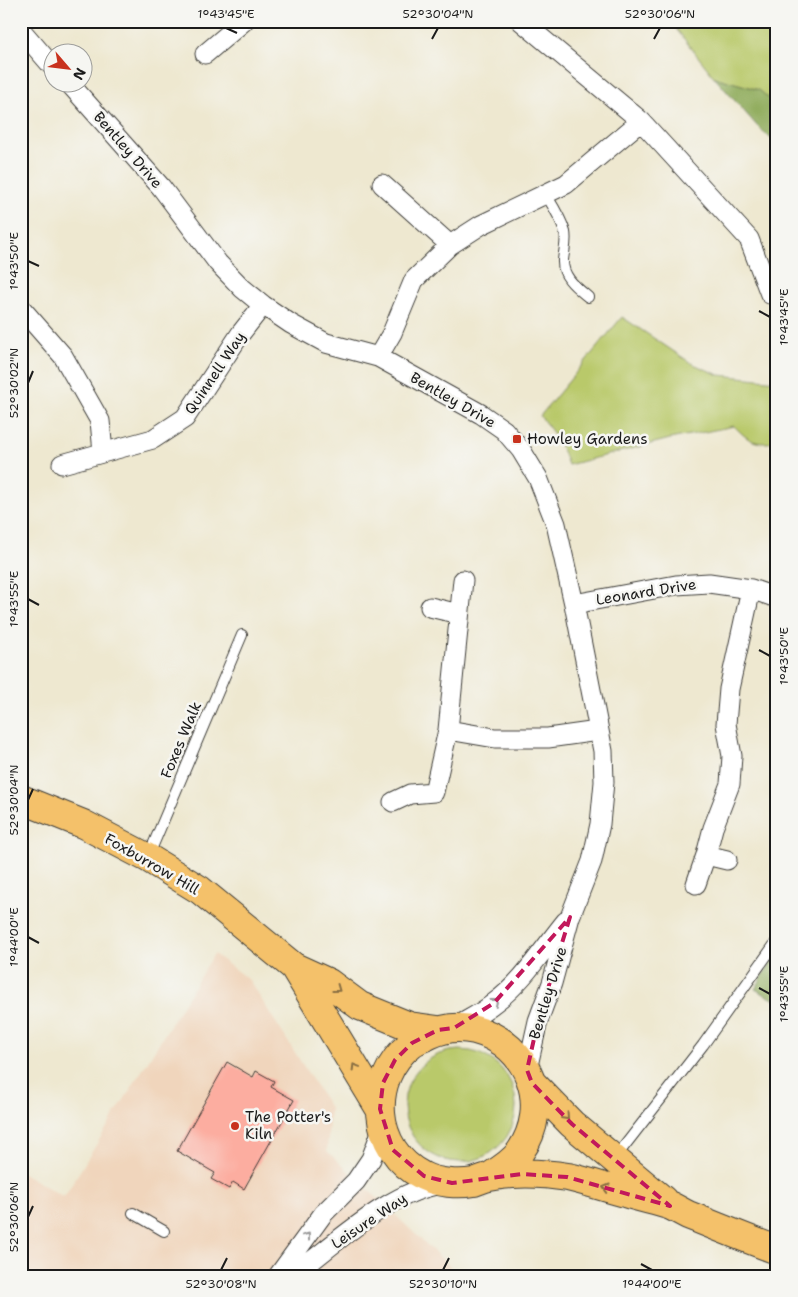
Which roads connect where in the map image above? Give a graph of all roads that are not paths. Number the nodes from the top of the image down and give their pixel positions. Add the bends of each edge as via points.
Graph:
1 (244, 21) edge
2 (521, 21) edge
3 (21, 30) edge
4 (42, 54) edge
5 (204, 54) dead end
6 (77, 92) edge
7 (641, 121) junction
8 (382, 184) dead end
9 (546, 194) junction
10 (450, 245) junction
11 (770, 294) dead end
12 (588, 297) dead end
13 (263, 305) junction
14 (21, 308) edge
15 (378, 357) junction
16 (104, 452) junction
17 (62, 464) dead end
18 (463, 580) dead end
19 (752, 589) junction
20 (777, 598) edge
21 (574, 604) junction
22 (430, 607) dead end
23 (459, 614) junction
24 (242, 635) dead end
25 (448, 730) junction
26 (598, 731) junction
27 (21, 799) edge
28 (393, 802) dead end
29 (706, 855) junction
30 (148, 858) junction
31 (727, 860) dead end
32 (696, 884) dead end
33 (570, 916) junction
34 (777, 941) edge
35 (294, 967) junction
36 (446, 1029) junction
37 (529, 1076) junction
38 (381, 1118) junction
39 (614, 1159) junction
40 (489, 1177) junction
41 (452, 1183) junction
42 (670, 1206) junction
43 (133, 1213) dead end
44 (164, 1231) dead end
45 (777, 1250) edge
46 (278, 1276) edge
47 (292, 1276) edge

1 - 5 street
2 - 7 street
3 - 4 street
6 - 13 street, Bentley Drive via 160,187 218,263
7 - 9 street via 566,184
7 - 11 street via 749,239
8 - 10 street
9 - 10 street via 482,224
9 - 12 lane via 565,234 564,269 574,286
10 - 15 street via 414,280 392,333
13 - 15 street, Bentley Drive via 326,343
13 - 16 street, Quinnell Way via 185,418 153,439
14 - 16 street via 63,356 100,421
15 - 21 street, Bentley Drive via 481,414 504,430 521,450 550,505
16 - 17 street, Quinnell Way
18 - 23 street
19 - 20 street, Leonard Drive
19 - 21 street, Leonard Drive via 709,583 676,585
19 - 29 street via 729,688 726,724 732,756 730,784
21 - 26 street, Bentley Drive
22 - 23 street
23 - 25 street
24 - 30 lane, Foxes Walk
25 - 26 street via 495,738 548,738
25 - 28 street via 434,792 410,794
26 - 33 street, Bentley Drive via 603,751 604,782 600,824 592,861
27 - 30 highway, Foxburrow Hill via 83,824
29 - 31 street
29 - 32 street
30 - 35 highway, Foxburrow Hill via 200,890
36 -> 33 street, Bentley Drive via 494,1003 531,966
33 - 37 street, Bentley Drive via 552,984 538,1021
34 - 39 lane via 703,1045
35 -> 36 highway, Foxburrow Hill via 329,983 360,1006 378,1014 409,1026
38 -> 35 highway, Foxburrow Hill
36 - 37 highway via 467,1028 501,1041 517,1055
36 - 38 highway via 412,1043 395,1060 383,1083
37 -> 39 highway via 572,1124
37 - 40 highway via 535,1106 531,1131 519,1153
38 - 41 highway via 393,1150 406,1164 424,1176
46 -> 38 street, Leisure Way via 323,1214 356,1182 371,1159
39 - 42 highway
40 - 41 highway
42 -> 40 highway via 567,1177 522,1174
41 - 47 street, Leisure Way via 416,1190 385,1207
42 - 45 highway
43 - 44 lane

